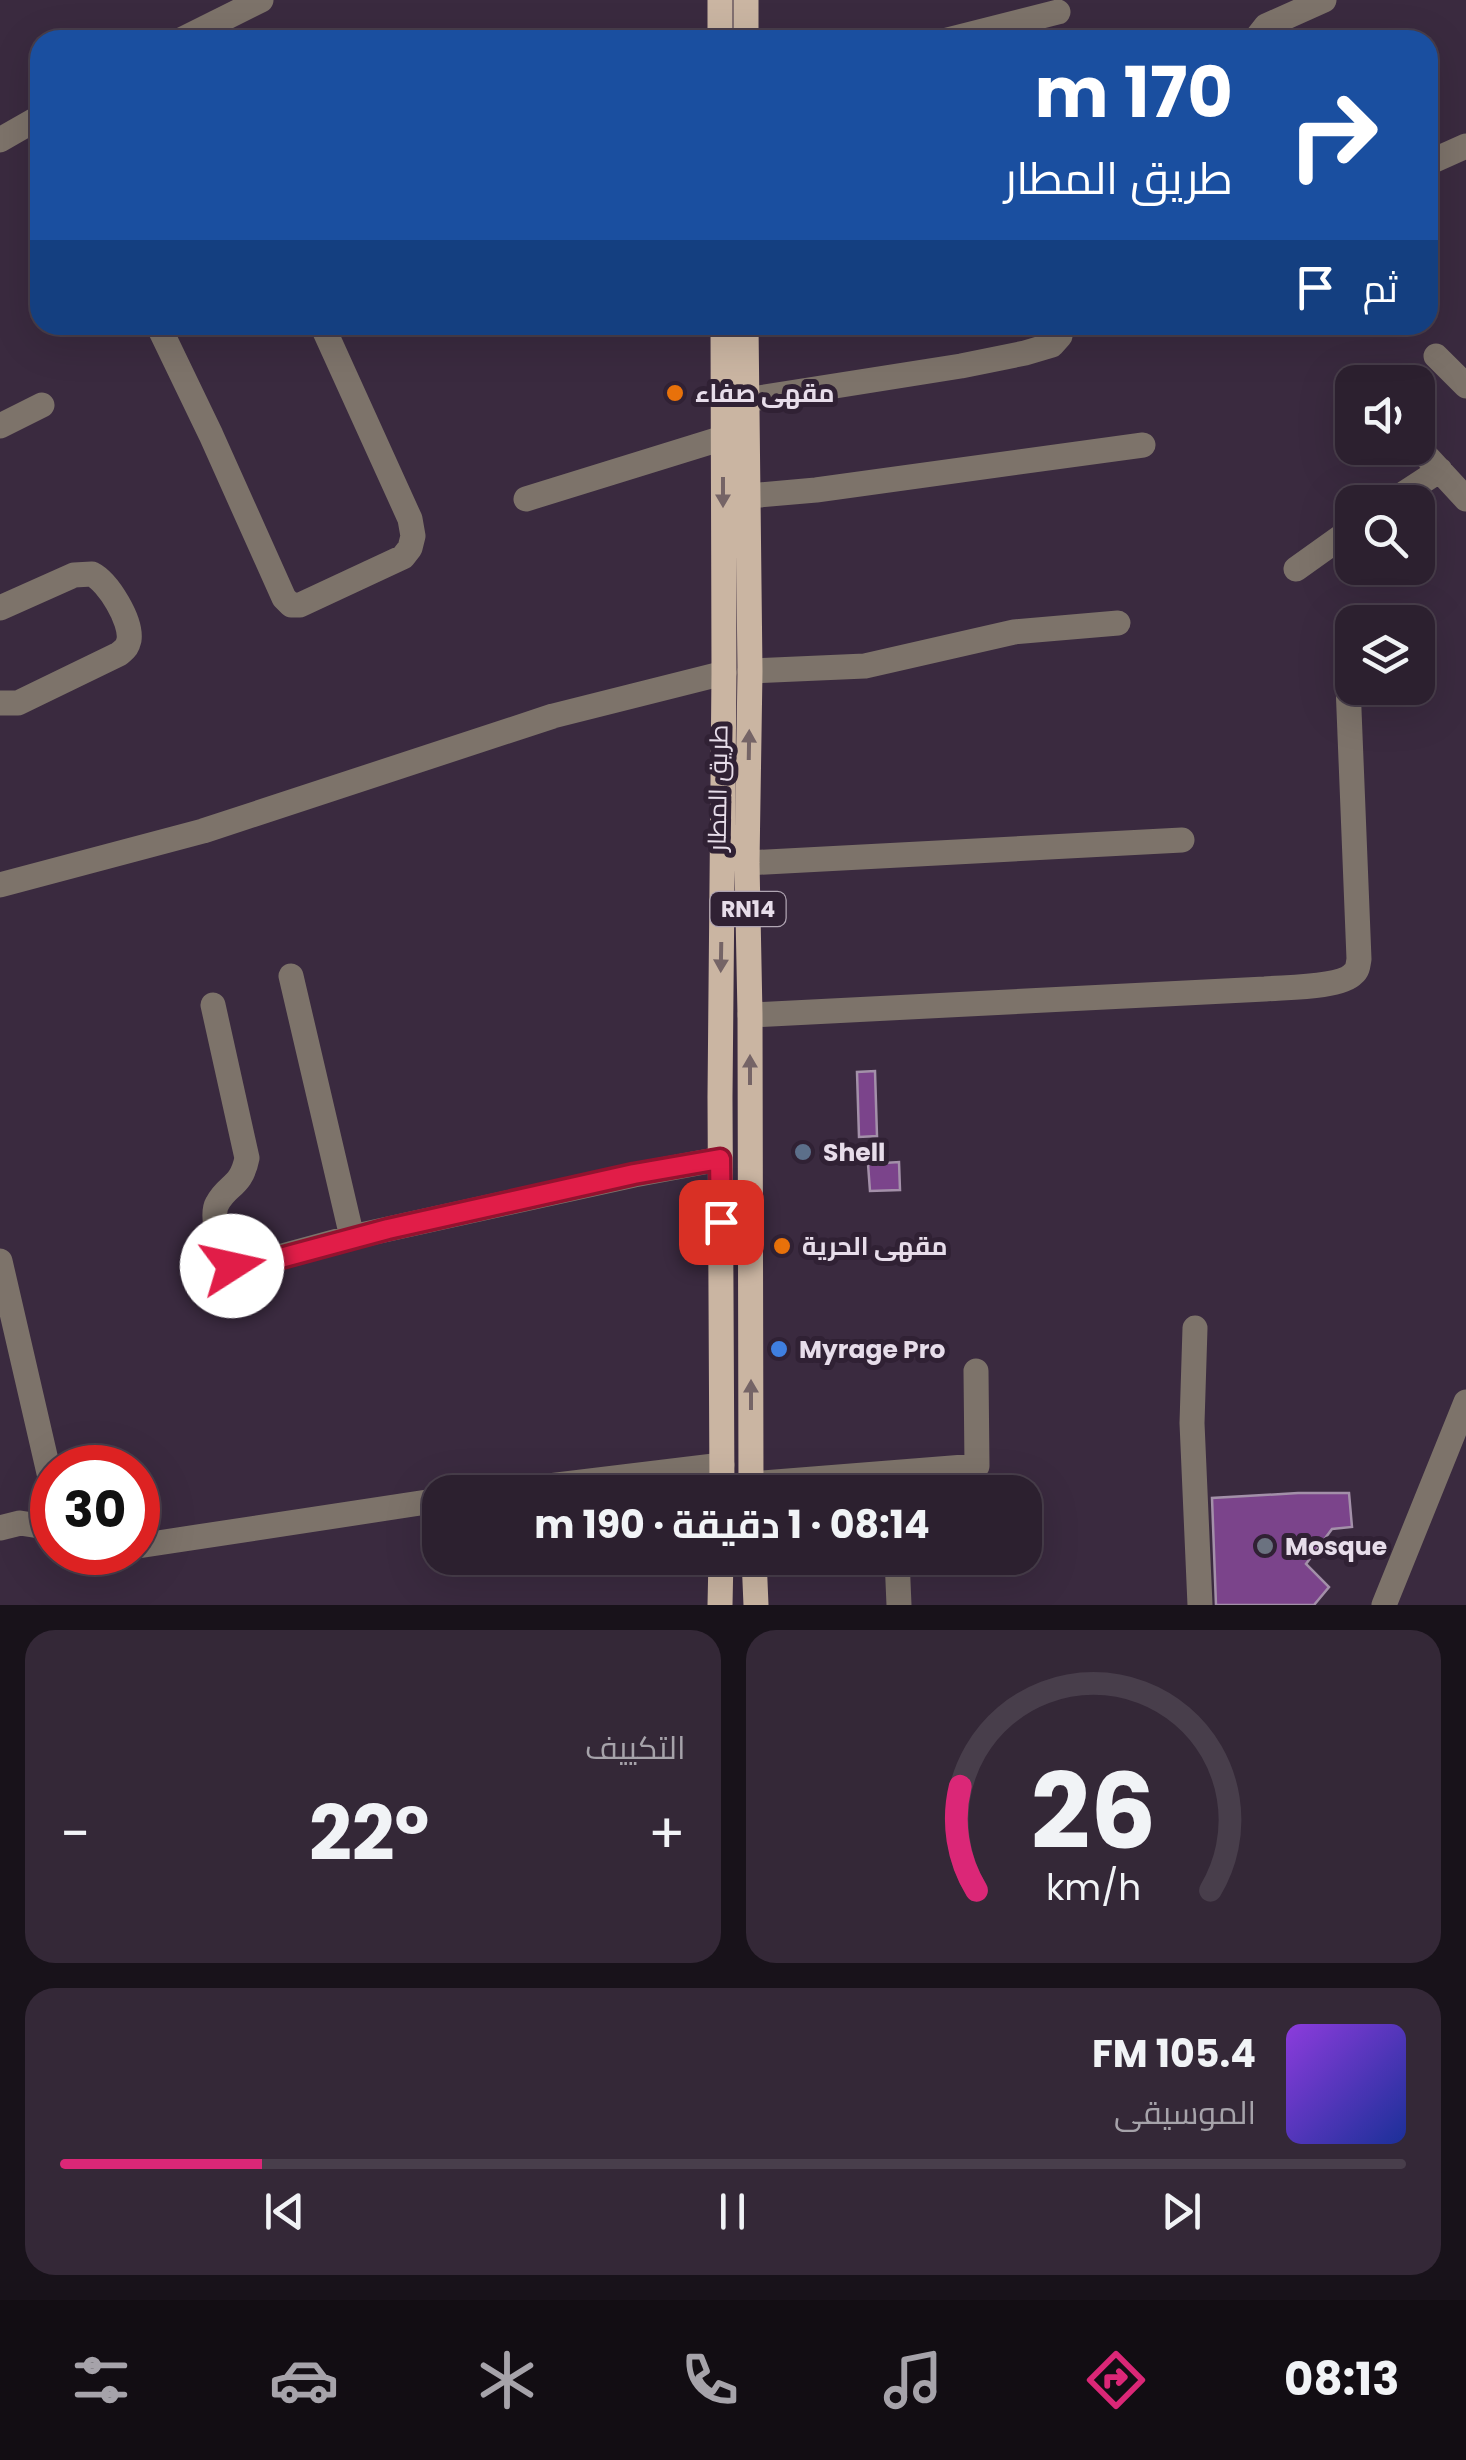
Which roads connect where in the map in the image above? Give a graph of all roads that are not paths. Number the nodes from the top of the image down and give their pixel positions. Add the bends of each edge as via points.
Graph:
1 (261, 0) edge
2 (720, 0) edge
3 (746, 0) edge
4 (1324, 0) edge
5 (1058, 12) dead end
6 (203, 30) edge
7 (720, 30) edge
8 (746, 30) edge
9 (986, 30) edge
10 (1263, 30) edge
11 (30, 122) edge
12 (0, 140) edge
13 (1466, 146) edge
14 (1438, 159) edge
15 (163, 335) edge
16 (327, 335) edge
17 (723, 335) edge
18 (746, 335) edge
19 (1060, 335) edge
20 (1436, 356) dead end
21 (1466, 386) edge
22 (746, 400) junction
23 (42, 405) dead end
24 (0, 426) edge
25 (723, 438) junction
26 (1143, 445) dead end
27 (1435, 465) edge
28 (1440, 470) junction
29 (1418, 485) edge
30 (748, 496) junction
31 (526, 499) dead end
32 (1466, 499) edge
33 (1335, 541) edge
34 (1296, 569) dead end
35 (0, 608) edge
36 (1118, 623) dead end
37 (737, 672) junction
38 (0, 703) edge
39 (1349, 705) edge
40 (1182, 840) dead end
41 (747, 863) junction
42 (0, 884) edge
43 (291, 976) dead end
44 (213, 1006) dead end
45 (750, 1015) junction
46 (720, 1159) junction
47 (352, 1238) junction
48 (0, 1262) edge
49 (1195, 1328) dead end
50 (976, 1371) dead end
51 (1466, 1402) edge
52 (42, 1445) edge
53 (722, 1465) junction
54 (639, 1475) edge
55 (722, 1475) edge
56 (751, 1475) edge
57 (933, 1475) edge
58 (422, 1503) edge
59 (30, 1524) edge
60 (0, 1528) edge
61 (160, 1543) edge
62 (721, 1575) edge
63 (755, 1575) edge
64 (898, 1575) edge
65 (720, 1605) edge
66 (756, 1605) edge
67 (899, 1605) edge
68 (1200, 1605) edge
69 (1384, 1605) edge

1 - 6 street
2 - 7 main road
3 - 8 main road
4 - 10 street
5 - 9 street
11 - 12 street
13 - 14 street
15 - 16 street via 291,605 403,557 413,536
17 - 25 main road, طريق المطار / RN14
18 - 22 main road, طريق المطار / RN14
19 - 22 street via 1024,354
20 - 21 street
22 - 30 main road, طريق المطار / RN14
23 - 24 street
25 - 31 street
25 -> 37 main road, طريق المطار / RN14
26 - 30 street
27 - 28 street
28 - 29 street
28 - 32 street
30 - 37 main road, طريق المطار / RN14
33 - 34 street
35 - 38 street via 74,575 92,574 106,585 129,638 119,654 18,703
36 - 37 street via 1014,632 865,666
41 -> 37 main road, طريق المطار / RN14
37 - 42 street via 553,716 203,831
37 -> 46 main road, طريق المطار / RN14
39 - 45 street via 1359,959 1352,977 1265,989
40 - 41 street
41 - 45 main road, طريق المطار / RN14
43 - 47 street
44 - 47 street via 247,1158 214,1210 224,1257 238,1268
56 -> 45 main road, طريق المطار / RN14
46 - 47 street
46 - 53 main road, طريق المطار / RN14
48 - 52 street
49 - 68 street
50 - 57 street via 977,1466
51 - 69 street
53 - 54 street
53 - 55 main road, طريق المطار / RN14
58 - 61 street
59 - 60 street
62 - 65 main road
63 - 66 main road
64 - 67 street

